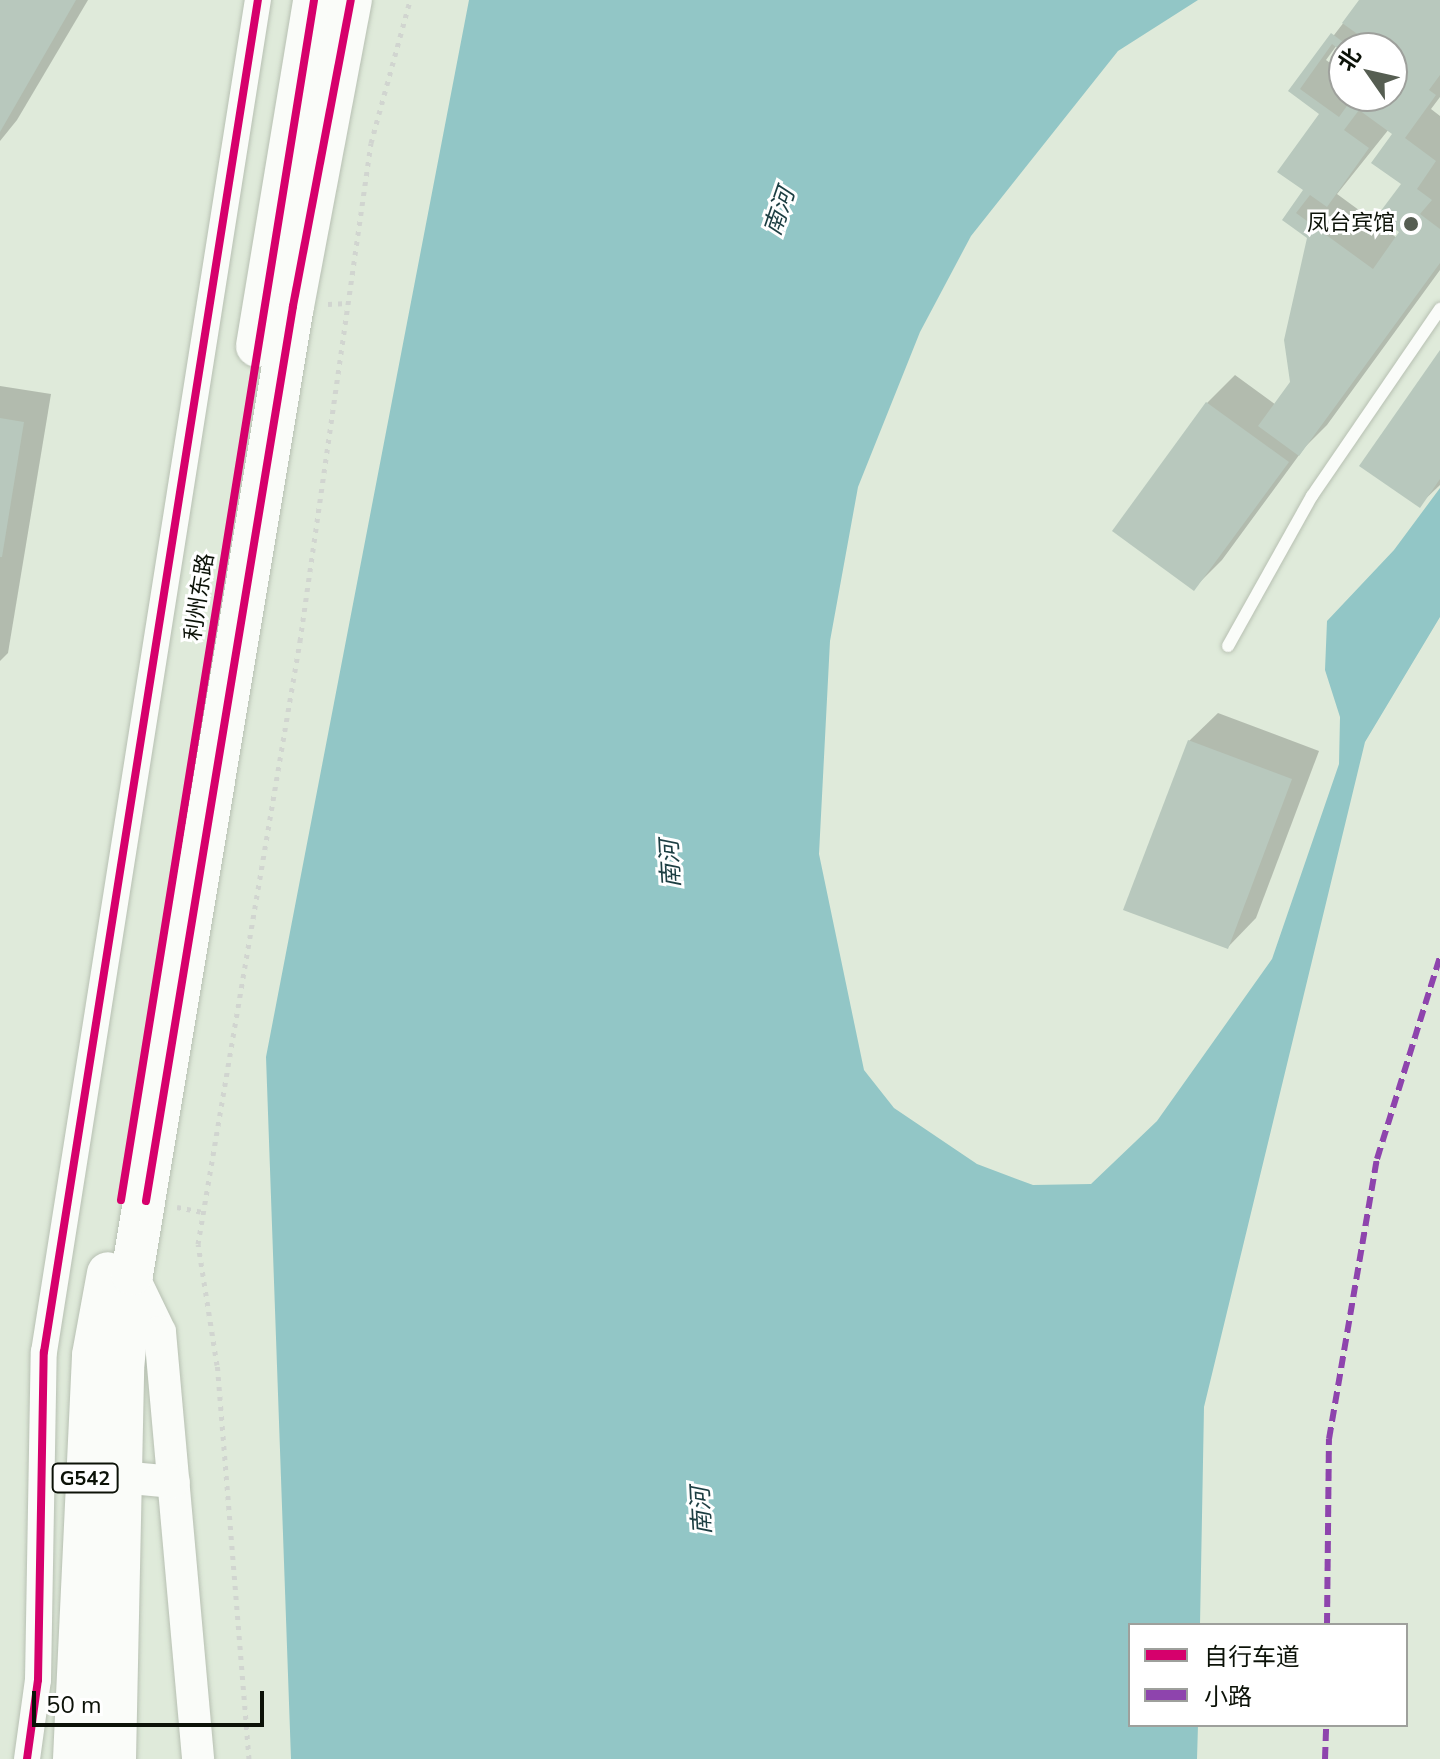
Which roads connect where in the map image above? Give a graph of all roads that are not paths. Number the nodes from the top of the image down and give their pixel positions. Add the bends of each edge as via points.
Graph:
1 (258, 0) edge
2 (314, 0) edge
3 (351, 0) edge
4 (1440, 309) edge
5 (1228, 646) dead end
6 (134, 1201) junction
7 (132, 1274) junction
8 (120, 1477) junction
9 (174, 1482) junction
10 (27, 1759) edge
11 (74, 1759) edge
12 (115, 1759) edge
13 (198, 1759) edge

1 - 10 street via 44,1352 38,1680
2 - 6 highway, 利州东路 / G542
3 - 6 highway, 利州东路 / G542
4 - 5 lane via 1312,496
6 - 7 highway, G542
6 - 11 highway, G542 via 93,1355
7 - 8 highway, G542
7 - 9 street via 160,1332
8 - 9 street
8 - 12 highway, G542
9 - 13 street

